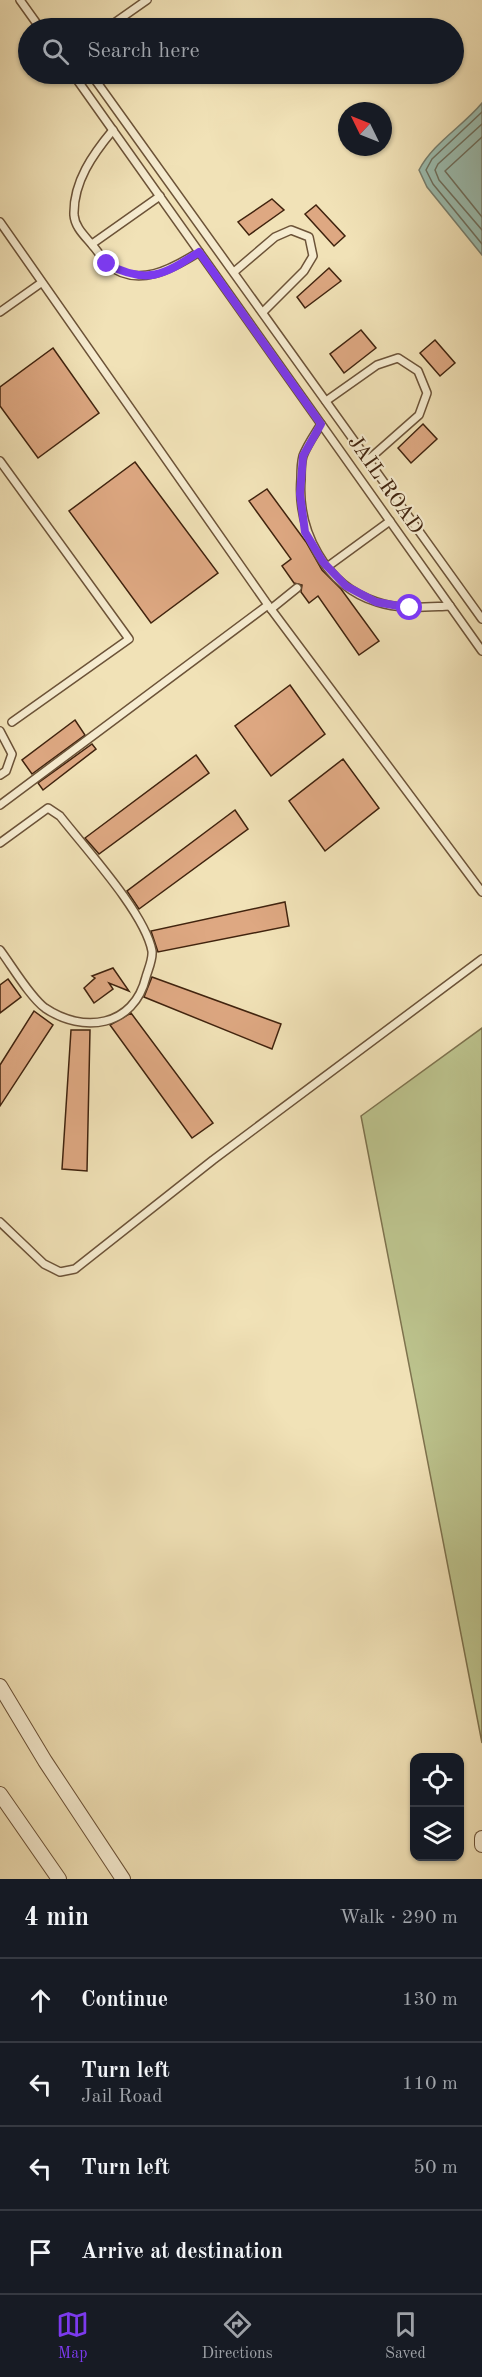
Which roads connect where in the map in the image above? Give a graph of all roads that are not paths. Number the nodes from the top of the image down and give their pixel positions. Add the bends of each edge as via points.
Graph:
1 (20, 0) edge
2 (147, 0) edge
3 (33, 18) edge
4 (121, 18) edge
5 (80, 84) edge
6 (98, 84) edge
7 (113, 129) junction
8 (160, 196) junction
9 (0, 222) edge
10 (92, 244) junction
11 (199, 252) junction
12 (234, 272) junction
13 (41, 283) junction
14 (0, 312) edge
15 (262, 312) junction
16 (326, 401) junction
17 (321, 424) junction
18 (368, 460) junction
19 (0, 461) edge
20 (390, 521) junction
21 (327, 567) junction
22 (297, 588) dead end
23 (450, 606) junction
24 (269, 607) junction
25 (482, 618) edge
26 (482, 651) edge
27 (12, 722) dead end
28 (0, 731) edge
29 (0, 775) edge
30 (0, 805) edge
31 (0, 842) edge
32 (482, 892) edge
33 (0, 950) edge
34 (482, 959) edge
35 (0, 1222) edge
36 (0, 1686) edge
37 (0, 1794) edge
38 (482, 1838) edge
39 (482, 1845) edge
40 (59, 1879) edge
41 (123, 1879) edge

1 - 3 lane
2 - 4 lane
5 - 7 lane, JAIL ROAD
6 - 12 lane
7 - 8 lane, JAIL ROAD
7 - 10 lane via 93,153 81,176 74,216
8 - 10 lane
8 - 11 lane, JAIL ROAD
9 - 13 lane
10 - 11 lane via 107,264 128,275 151,276 172,269
11 - 17 lane, JAIL ROAD
12 - 15 lane
12 - 15 lane via 276,237 291,230 309,237 313,256 304,271
13 - 14 lane
13 - 24 lane
15 - 16 lane
16 - 18 lane
16 - 18 lane via 377,365 399,358 418,370 427,393 419,415
17 - 20 lane, JAIL ROAD
17 - 21 lane via 303,456 300,494 305,532
18 - 25 lane
19 - 27 lane via 129,639
20 - 21 lane
20 - 23 lane, JAIL ROAD
21 - 23 lane via 346,586 376,602 410,608
22 - 24 lane
23 - 26 lane, JAIL ROAD
24 - 30 lane
24 - 32 lane
28 - 29 lane via 12,754 6,771
31 - 33 lane via 48,808 60,816 143,924 152,953 143,992 133,1005 113,1019 93,1025 67,1019 43,1007
34 - 35 lane via 213,1160 75,1269 60,1272 44,1264
36 - 41 street
37 - 40 street
38 - 39 street

